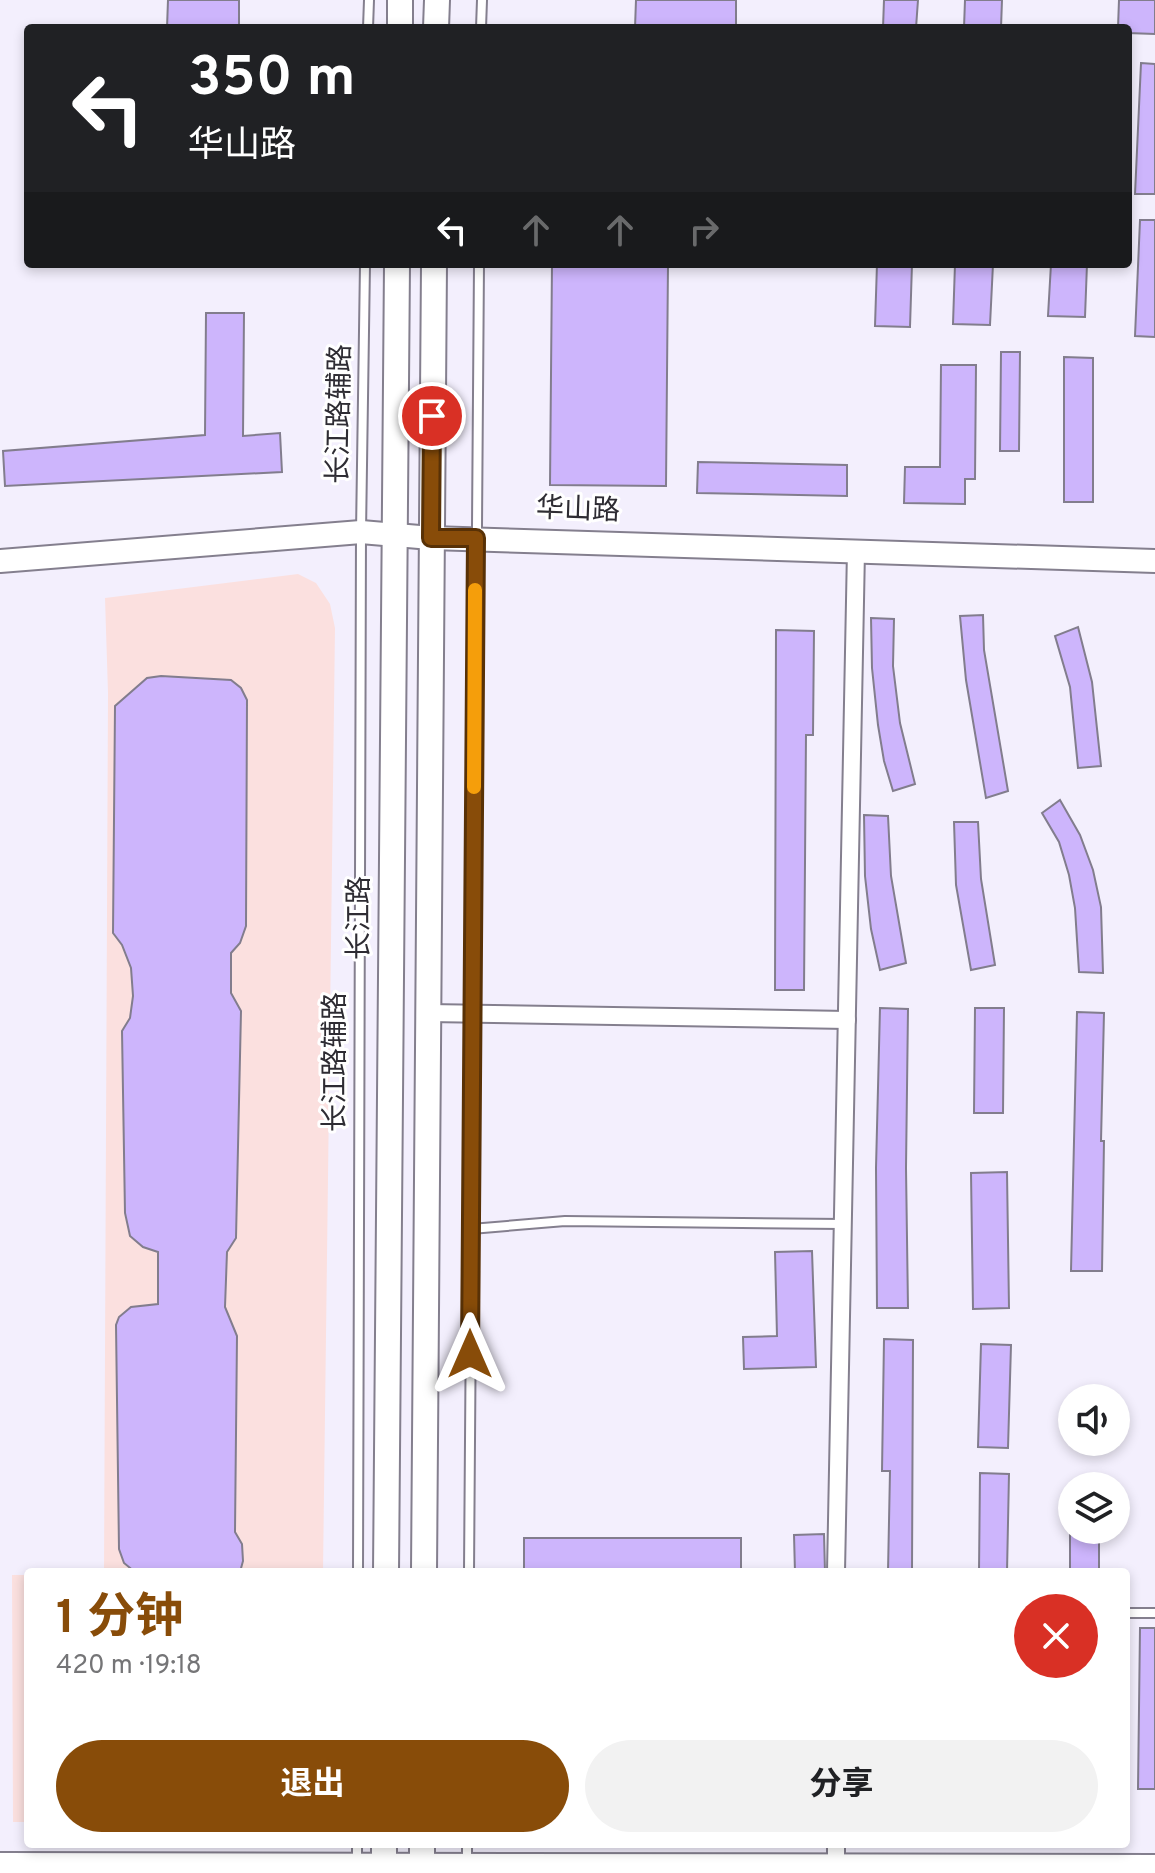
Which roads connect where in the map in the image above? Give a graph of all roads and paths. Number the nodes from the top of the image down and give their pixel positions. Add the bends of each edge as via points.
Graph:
1 (369, 0) edge
2 (400, 0) edge
3 (437, 0) edge
4 (482, 0) edge
5 (368, 24) edge
6 (400, 24) edge
7 (436, 24) edge
8 (481, 24) edge
9 (365, 268) edge
10 (397, 268) edge
11 (434, 268) edge
12 (479, 268) edge
13 (361, 532) junction
14 (394, 533) junction
15 (431, 538) junction
16 (476, 538) junction
17 (856, 550) junction
18 (0, 561) edge
19 (1155, 561) edge
20 (428, 1013) junction
21 (472, 1013) junction
22 (847, 1020) junction
23 (844, 1225) junction
24 (471, 1229) junction
25 (358, 1568) edge
26 (386, 1568) edge
27 (424, 1568) edge
28 (469, 1568) edge
29 (836, 1568) edge
30 (1130, 1613) edge
31 (1155, 1613) edge
32 (836, 1855) edge
33 (384, 1860) edge
34 (357, 1861) edge
35 (422, 1861) edge
36 (467, 1861) edge
37 (0, 1864) edge
38 (1155, 1866) edge

1 - 5 lane
2 - 6 main road
3 - 7 main road
4 - 8 lane
9 - 13 lane, 长江路辅路
10 - 14 main road, 长江路
11 - 15 main road
12 - 16 lane
13 - 14 street, 华山路
13 - 18 street, 华山路
13 - 25 lane, 长江路辅路
14 - 15 street, 华山路
14 - 26 main road, 长江路
15 - 16 street, 华山路
15 - 20 main road
16 - 17 street, 华山路
16 - 21 lane
17 - 19 street, 华山路
17 - 22 street
20 - 21 street
20 - 27 main road
21 - 22 street
21 - 24 lane
22 - 23 street
23 - 24 lane via 565,1221
23 - 29 street
24 - 28 lane
30 - 31 lane
32 - 36 street
32 - 38 street
33 - 34 street
33 - 35 street
34 - 37 street
35 - 36 street

